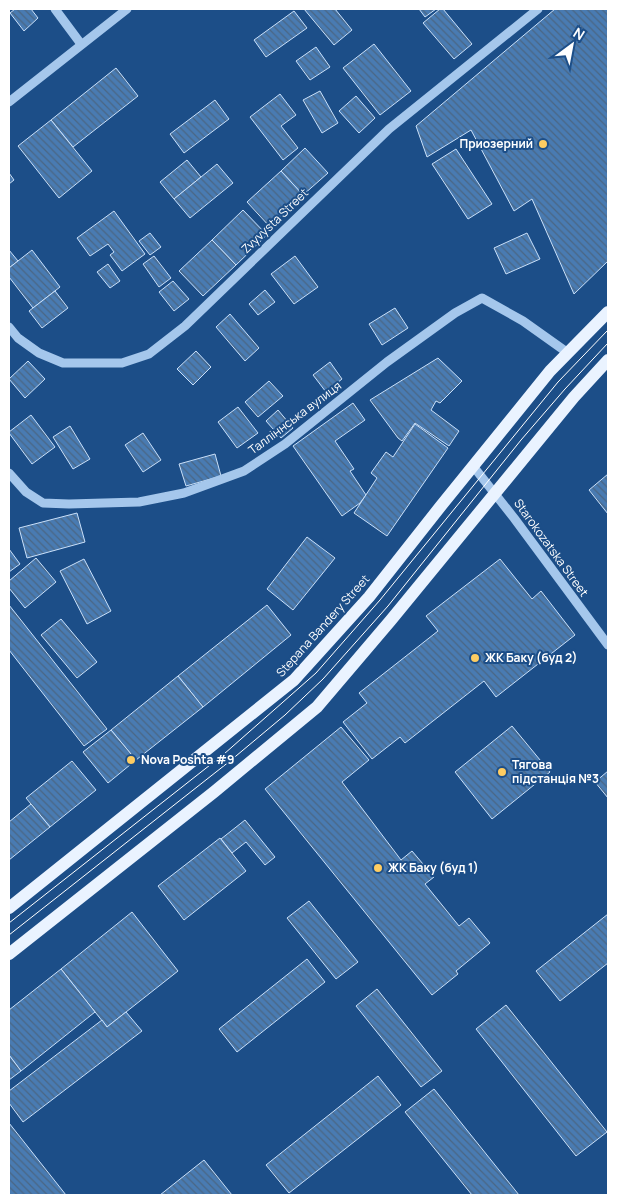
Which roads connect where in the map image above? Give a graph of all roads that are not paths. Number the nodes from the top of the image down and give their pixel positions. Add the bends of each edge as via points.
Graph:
1 (55, 9) edge
2 (127, 9) edge
3 (538, 9) edge
4 (81, 44) junction
5 (9, 102) edge
6 (608, 312) edge
7 (9, 327) edge
8 (568, 353) junction
9 (608, 360) edge
10 (473, 466) junction
11 (9, 473) edge
12 (494, 492) junction
13 (608, 645) edge
14 (9, 908) edge
15 (9, 954) edge

1 - 4 street
2 - 4 street
3 - 7 street, Zvyvysta Street via 389,129 185,326 149,354 122,364 63,363 39,353
4 - 5 street
6 - 8 main road, Stepana Bandery Street
8 - 10 main road, Stepana Bandery Street
8 - 11 street, Талліннська вулиця via 523,321 482,298 455,313 387,362 285,444 244,471 184,493 139,502 69,504 43,503 26,492
9 - 12 main road
10 - 12 street, Starokozatska Street
10 - 14 main road, Stepana Bandery Street via 369,598 294,680
12 - 13 street, Starokozatska Street
12 - 15 main road via 317,707

